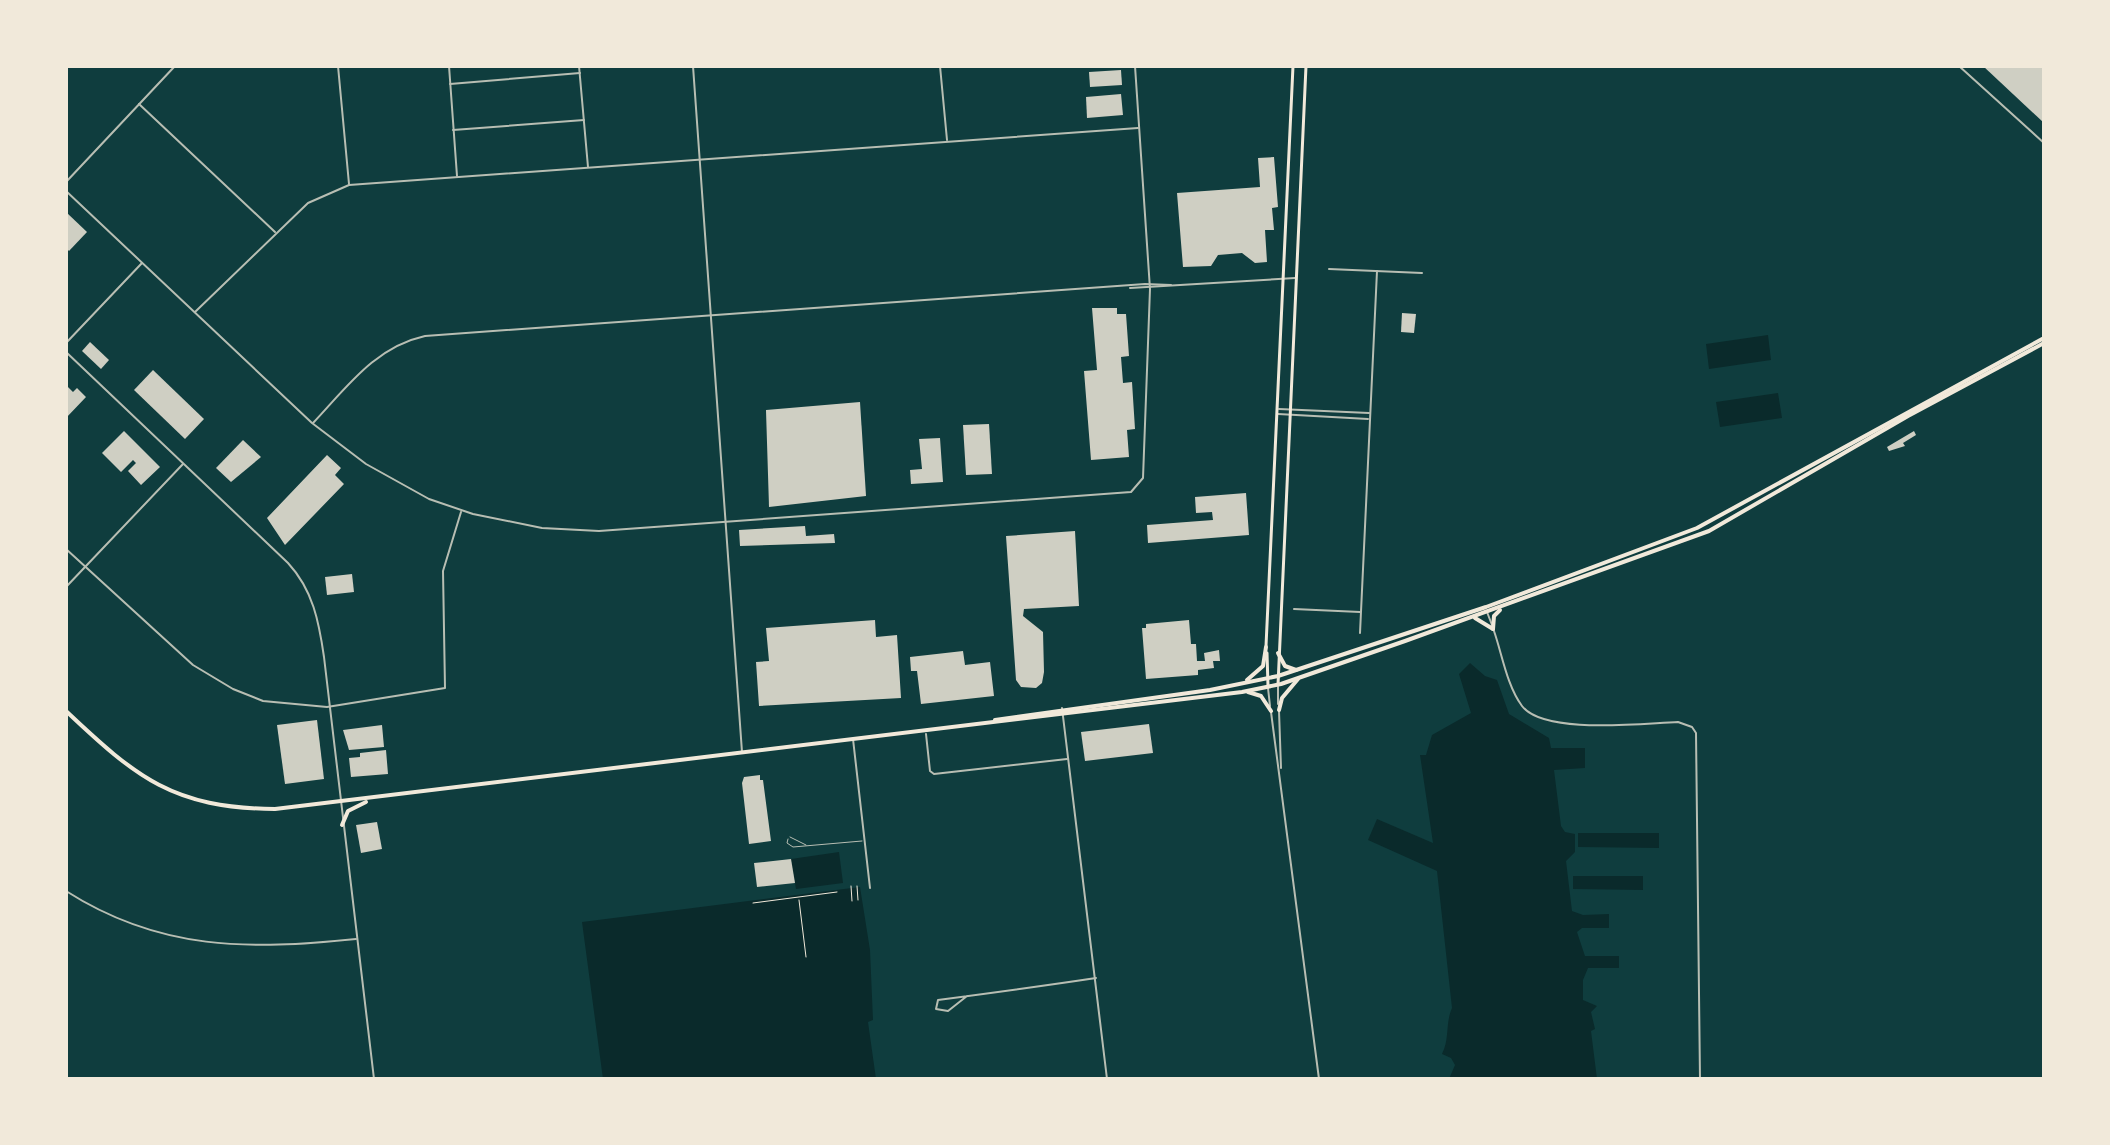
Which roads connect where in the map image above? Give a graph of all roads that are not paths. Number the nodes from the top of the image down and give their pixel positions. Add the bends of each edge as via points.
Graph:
1 (175, 66) edge
2 (338, 66) edge
3 (449, 66) edge
4 (579, 66) edge
5 (693, 66) edge
6 (940, 66) edge
7 (1135, 66) edge
8 (1293, 66) edge
9 (1306, 66) edge
10 (1959, 66) edge
11 (580, 73) junction
12 (450, 84) junction
13 (139, 104) junction
14 (584, 120) junction
15 (1140, 128) junction
16 (453, 130) junction
17 (947, 141) junction
18 (2044, 142) edge
19 (700, 159) junction
20 (588, 168) junction
21 (457, 177) junction
22 (66, 182) edge
23 (349, 185) junction
24 (66, 191) edge
25 (275, 232) junction
26 (143, 263) junction
27 (1329, 269) dead end
28 (1377, 271) junction
29 (1422, 273) dead end
30 (1283, 278) junction
31 (1296, 278) junction
32 (1150, 284) junction
33 (1171, 285) junction
34 (1129, 287) junction
35 (1150, 289) junction
36 (195, 312) junction
37 (712, 317) junction
38 (2044, 340) edge
39 (66, 343) edge
40 (66, 352) edge
41 (1277, 412) junction
42 (1290, 412) junction
43 (1370, 413) junction
44 (1370, 419) junction
45 (312, 423) junction
46 (184, 463) junction
47 (461, 511) junction
48 (724, 521) junction
49 (66, 549) edge
50 (85, 567) junction
51 (66, 587) edge
52 (1505, 606) junction
53 (1294, 609) dead end
54 (1487, 610) junction
55 (1361, 612) junction
56 (1472, 618) junction
57 (1493, 629) junction
58 (1360, 633) dead end
59 (1266, 647) junction
60 (1278, 653) junction
61 (1303, 670) junction
62 (1278, 676) junction
63 (1267, 678) junction
64 (1299, 678) junction
65 (1241, 683) junction
66 (1278, 685) junction
67 (1268, 687) junction
68 (1242, 692) junction
69 (327, 707) junction
70 (1279, 710) junction
71 (66, 711) edge
72 (1062, 711) junction
73 (1271, 711) junction
74 (925, 729) junction
75 (853, 738) junction
76 (742, 753) junction
77 (1068, 759) junction
78 (1281, 778) junction
79 (372, 799) junction
80 (339, 803) junction
81 (342, 825) junction
82 (864, 841) junction
83 (808, 847) junction
84 (870, 888) dead end
85 (66, 891) edge
86 (357, 939) junction
87 (1096, 978) junction
88 (967, 996) junction
89 (374, 1079) edge
90 (1107, 1079) edge
91 (1319, 1079) edge
92 (1700, 1079) edge

1 - 13 street
2 - 23 street
3 - 12 street
4 - 11 street
5 - 19 street
6 - 17 street
7 - 15 street
8 - 30 main road
9 - 31 main road
10 - 18 street
11 - 12 street
11 - 14 street
12 - 16 street
13 - 22 street
13 - 25 street
14 - 16 street
14 - 20 street
15 - 17 street
15 - 32 street
16 - 21 street
17 - 19 street
19 - 20 street
19 - 37 street
20 - 21 street
21 - 23 street
23 - 25 street via 308,203
24 - 26 street
25 - 36 street
26 - 36 street
26 - 39 street
27 - 28 street
28 - 29 street
28 - 43 street
30 - 31 street
30 - 33 street
30 - 41 main road
31 - 42 main road
32 - 33 street
32 - 34 street
32 - 35 street
33 - 35 street
34 - 35 street
34 - 37 street
35 - 48 street via 1143,478 1131,492
36 - 45 street
37 - 45 street via 407,340 380,354
37 - 48 street
38 - 52 main road via 1709,531
38 - 54 main road via 1697,528
40 - 46 street
41 - 42 street
41 - 59 main road
42 - 43 street
42 - 44 street
42 - 60 main road
43 - 44 street
44 - 55 street
45 - 47 street via 387,477
46 - 50 street
46 - 69 street via 302,579 321,639
47 - 48 street via 542,528 599,531
47 - 69 street via 443,571 445,688
48 - 76 street
49 - 50 street
50 - 51 street
50 - 69 street via 174,649 218,681 268,702
52 - 54 main road
52 - 57 main road via 1494,616
53 - 55 street
54 - 56 main road
54 - 57 street
54 - 61 main road
55 - 58 street
56 - 57 main road
56 - 64 main road
57 - 92 street via 1515,693 1536,717 1559,723 1678,722 1696,733
59 - 63 main road
59 - 65 main road via 1261,669
60 - 61 main road via 1285,666
60 - 62 main road
61 - 62 main road
62 - 63 main road
62 - 66 main road
63 - 65 main road
63 - 67 main road
64 - 66 main road
64 - 70 main road
65 - 72 main road
66 - 67 main road
66 - 70 street
67 - 68 main road
67 - 73 street
68 - 72 main road
68 - 73 main road via 1261,696
69 - 80 street
70 - 78 street
71 - 80 main road via 137,774 185,797 243,809
72 - 74 main road
72 - 77 street
73 - 78 street
74 - 75 main road
74 - 77 street via 930,771 935,774
75 - 76 main road
75 - 82 street
76 - 79 main road
77 - 87 street
78 - 91 street
79 - 80 main road
79 - 81 main road via 352,808
80 - 81 street
81 - 86 street
82 - 83 lane
82 - 84 street
83 - 83 lane via 790,846 787,840 796,838
85 - 86 street via 132,925 212,945
86 - 89 street
87 - 88 street
87 - 90 street
88 - 88 street via 948,1011 936,1009 938,1000

